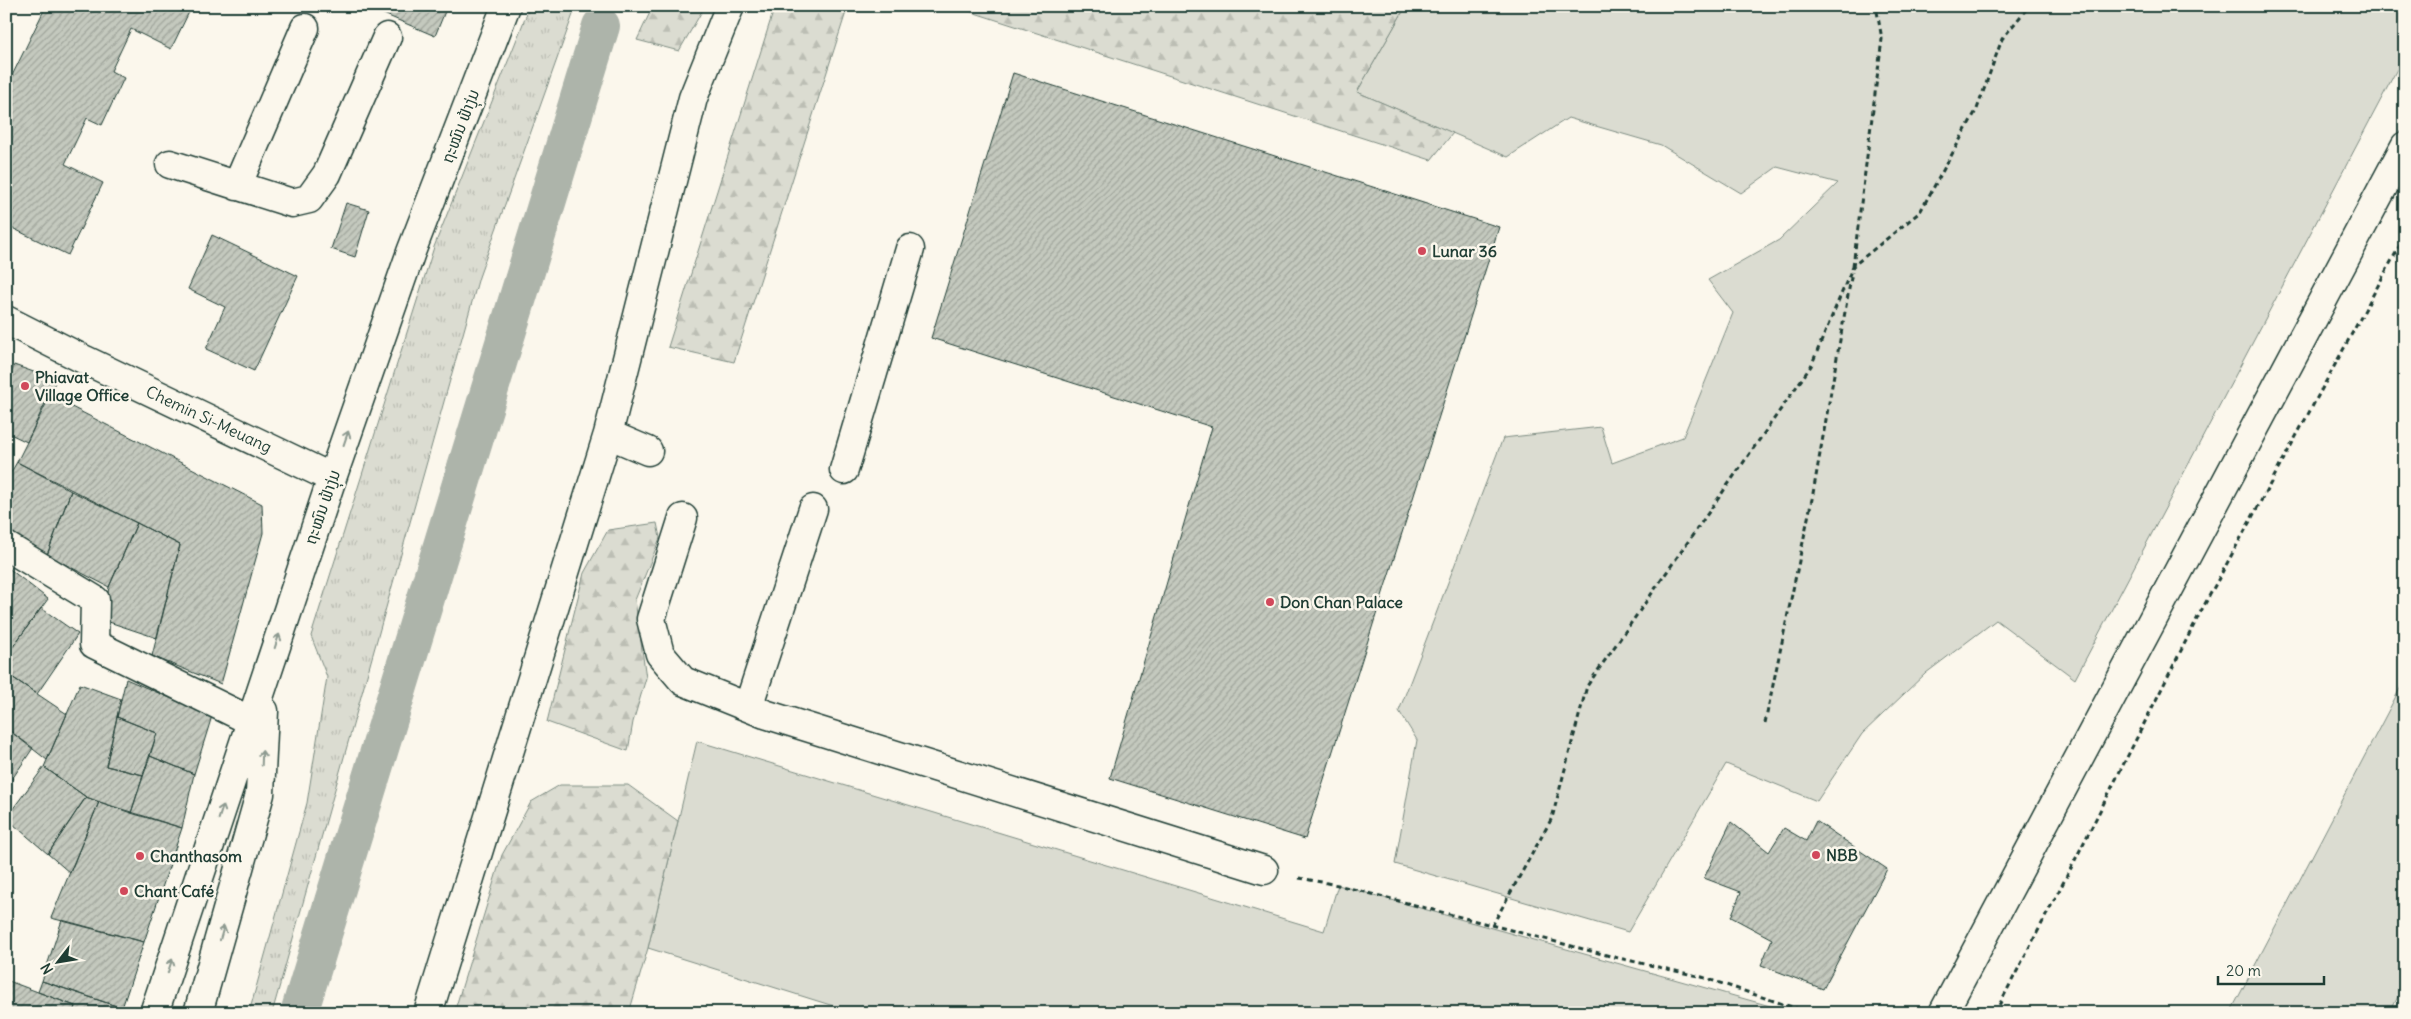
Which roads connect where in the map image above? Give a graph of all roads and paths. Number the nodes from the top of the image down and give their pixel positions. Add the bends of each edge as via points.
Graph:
1 (506, 6) edge
2 (730, 6) edge
3 (1876, 6) edge
4 (2028, 6) edge
5 (306, 28) dead end
6 (387, 37) dead end
7 (2405, 146) edge
8 (170, 164) dead end
9 (238, 186) junction
10 (2405, 236) edge
11 (910, 250) dead end
12 (1853, 266) junction
13 (6, 320) edge
14 (608, 434) junction
15 (648, 451) dead end
16 (844, 470) dead end
17 (332, 478) junction
18 (813, 510) dead end
19 (683, 518) dead end
20 (6, 546) edge
21 (265, 678) junction
22 (748, 707) junction
23 (251, 721) junction
24 (1765, 723) dead end
25 (1264, 870) dead end
26 (1299, 878) dead end
27 (1492, 926) junction
28 (154, 1013) edge
29 (198, 1013) edge
30 (428, 1013) edge
31 (1810, 1013) edge
32 (1943, 1013) edge
33 (1995, 1013) edge

17 -> 1 street, ຖະໝົນ ຟ້າງຸ່ມ via 411,252
2 - 14 street via 693,98
3 - 12 path via 1882,39
4 - 12 path via 2002,39 1977,109 1920,212
5 - 9 street
6 - 9 street via 327,174 309,199 292,203
7 - 32 street
8 - 9 street
10 - 33 path via 2200,613
11 - 16 street
12 - 24 path via 1812,499
12 - 27 path via 1811,366 1587,686 1552,818
13 - 17 street, Chemin Si-Meuang
14 - 15 street
14 - 30 street
21 -> 17 street, ຖະໝົນ ຟ້າງຸ່ມ
18 - 22 street
19 - 22 street via 651,619 660,654 683,681
20 - 23 street via 95,600 94,644
21 - 23 street, ຖະໝົນ ຟ້າງຸ່ມ
29 -> 21 street via 260,794
22 - 25 street
28 -> 23 street, ຖະໝົນ ຟ້າງຸ່ມ
26 - 27 path via 1338,885
27 - 31 path via 1702,977

